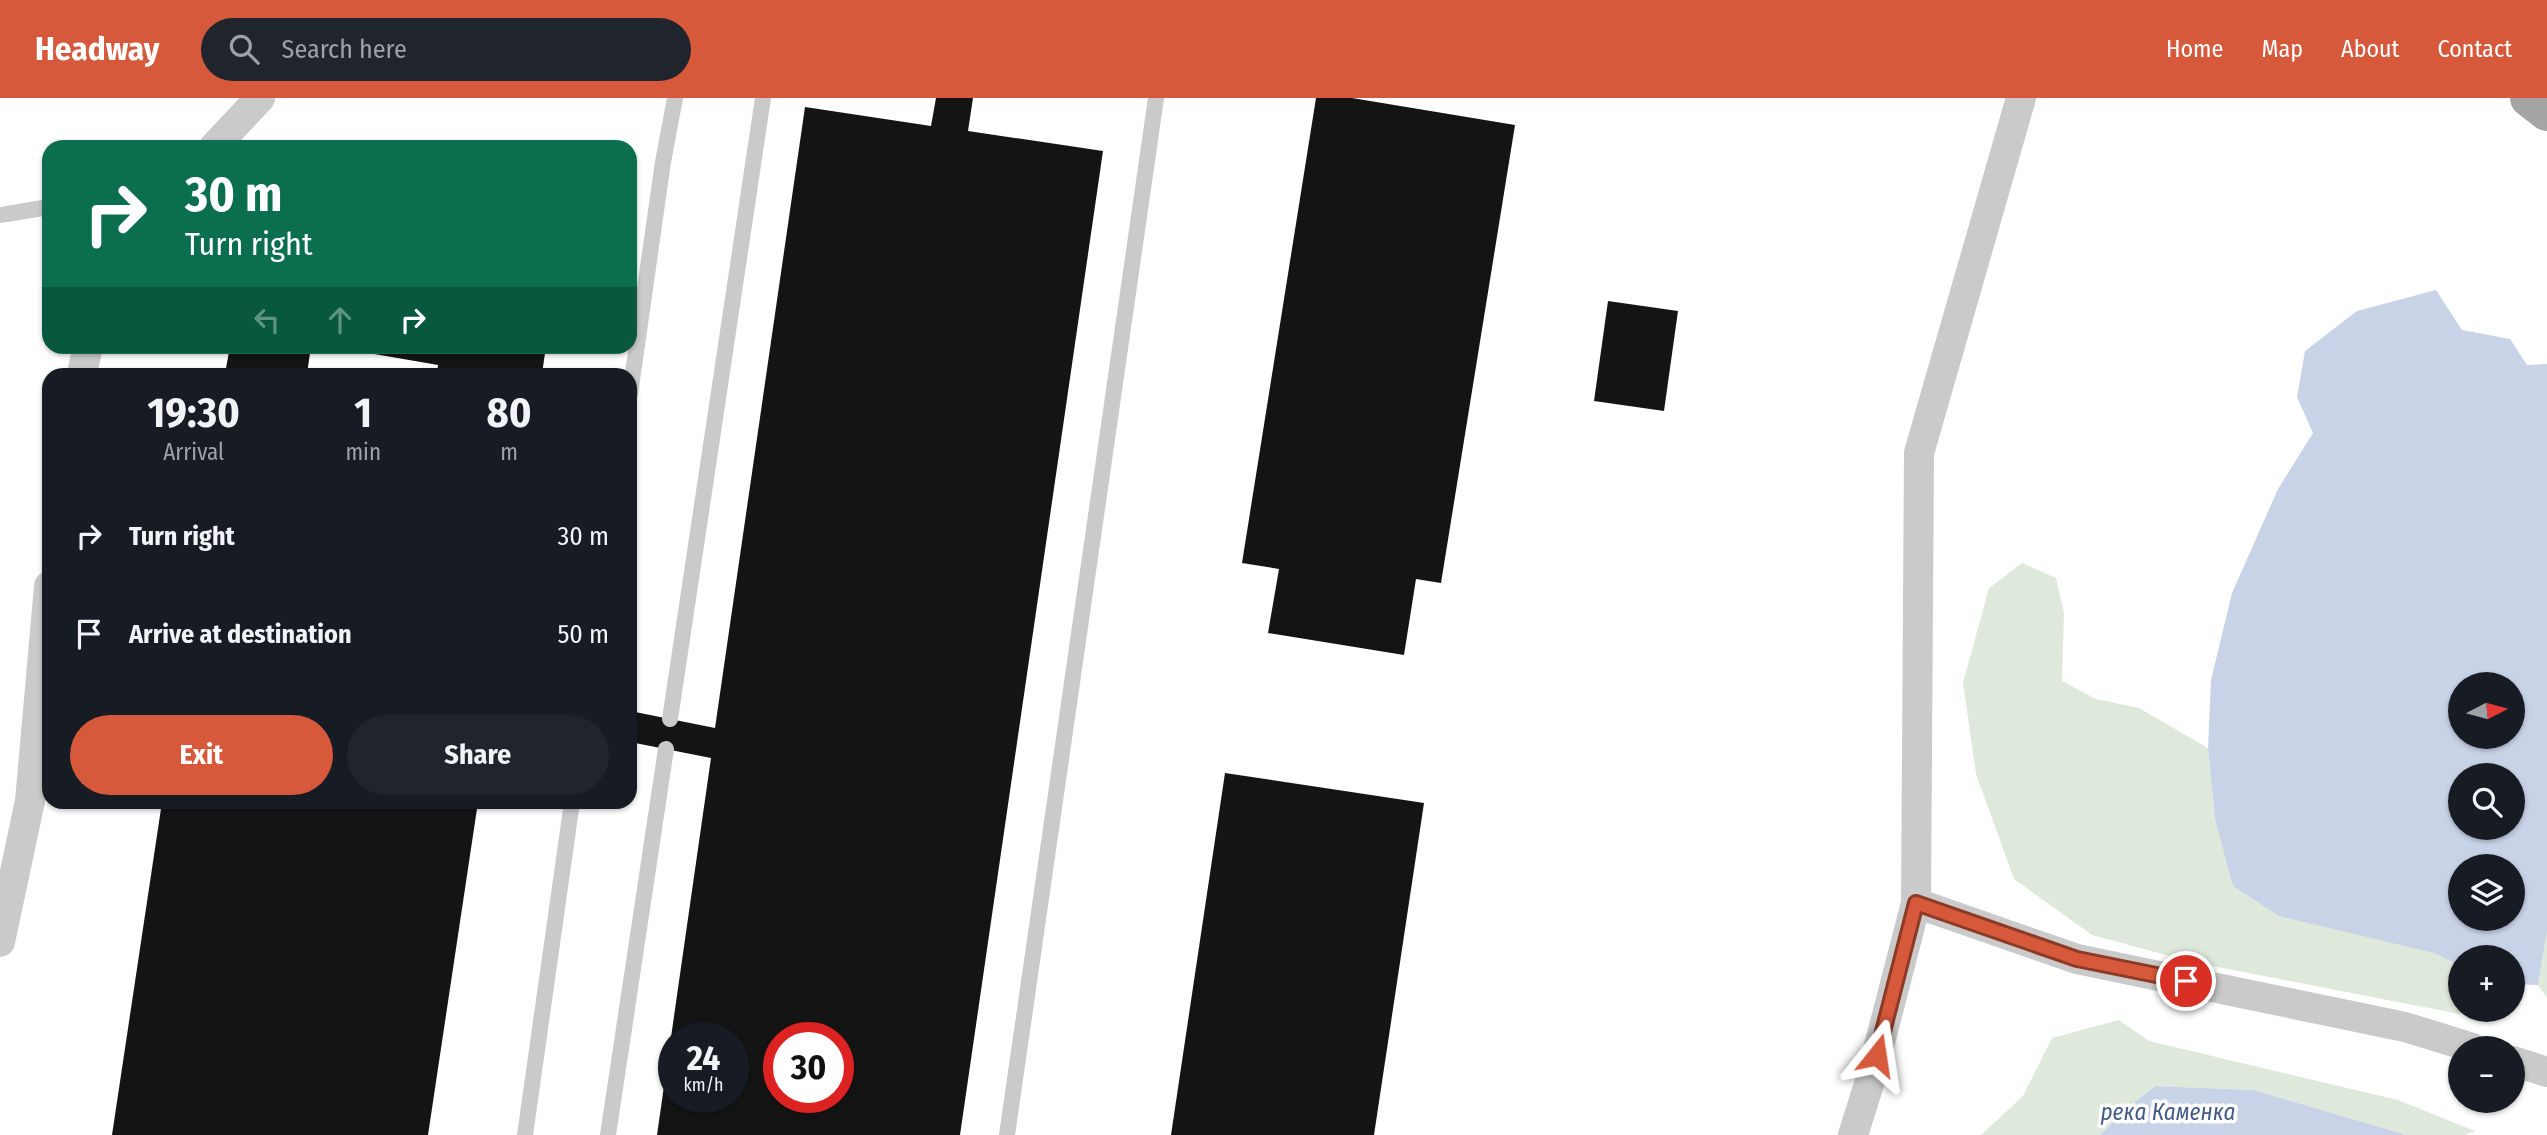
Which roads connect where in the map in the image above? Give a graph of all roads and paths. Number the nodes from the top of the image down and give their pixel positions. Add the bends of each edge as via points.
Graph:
1 (260, 98) edge
2 (675, 98) edge
3 (763, 98) edge
4 (1156, 98) edge
5 (2021, 98) edge
6 (2529, 98) edge
7 (2547, 112) edge
8 (221, 140) edge
9 (42, 208) edge
10 (0, 215) edge
11 (637, 345) edge
12 (42, 676) edge
13 (670, 719) dead end
14 (666, 749) dead end
15 (571, 809) edge
16 (1916, 903) junction
17 (0, 942) edge
18 (2448, 1040) edge
19 (2525, 1065) edge
20 (2547, 1072) edge
21 (525, 1135) edge
22 (608, 1135) edge
23 (1007, 1135) edge
24 (1853, 1135) edge

1 - 8 street
2 - 11 lane
3 - 13 lane
4 - 23 lane
5 - 16 street via 1919,453
6 - 7 main road
9 - 10 lane
12 - 17 street via 30,801
14 - 22 lane
15 - 21 lane
16 - 18 street via 2077,959 2405,1027
16 - 24 street
19 - 20 street

